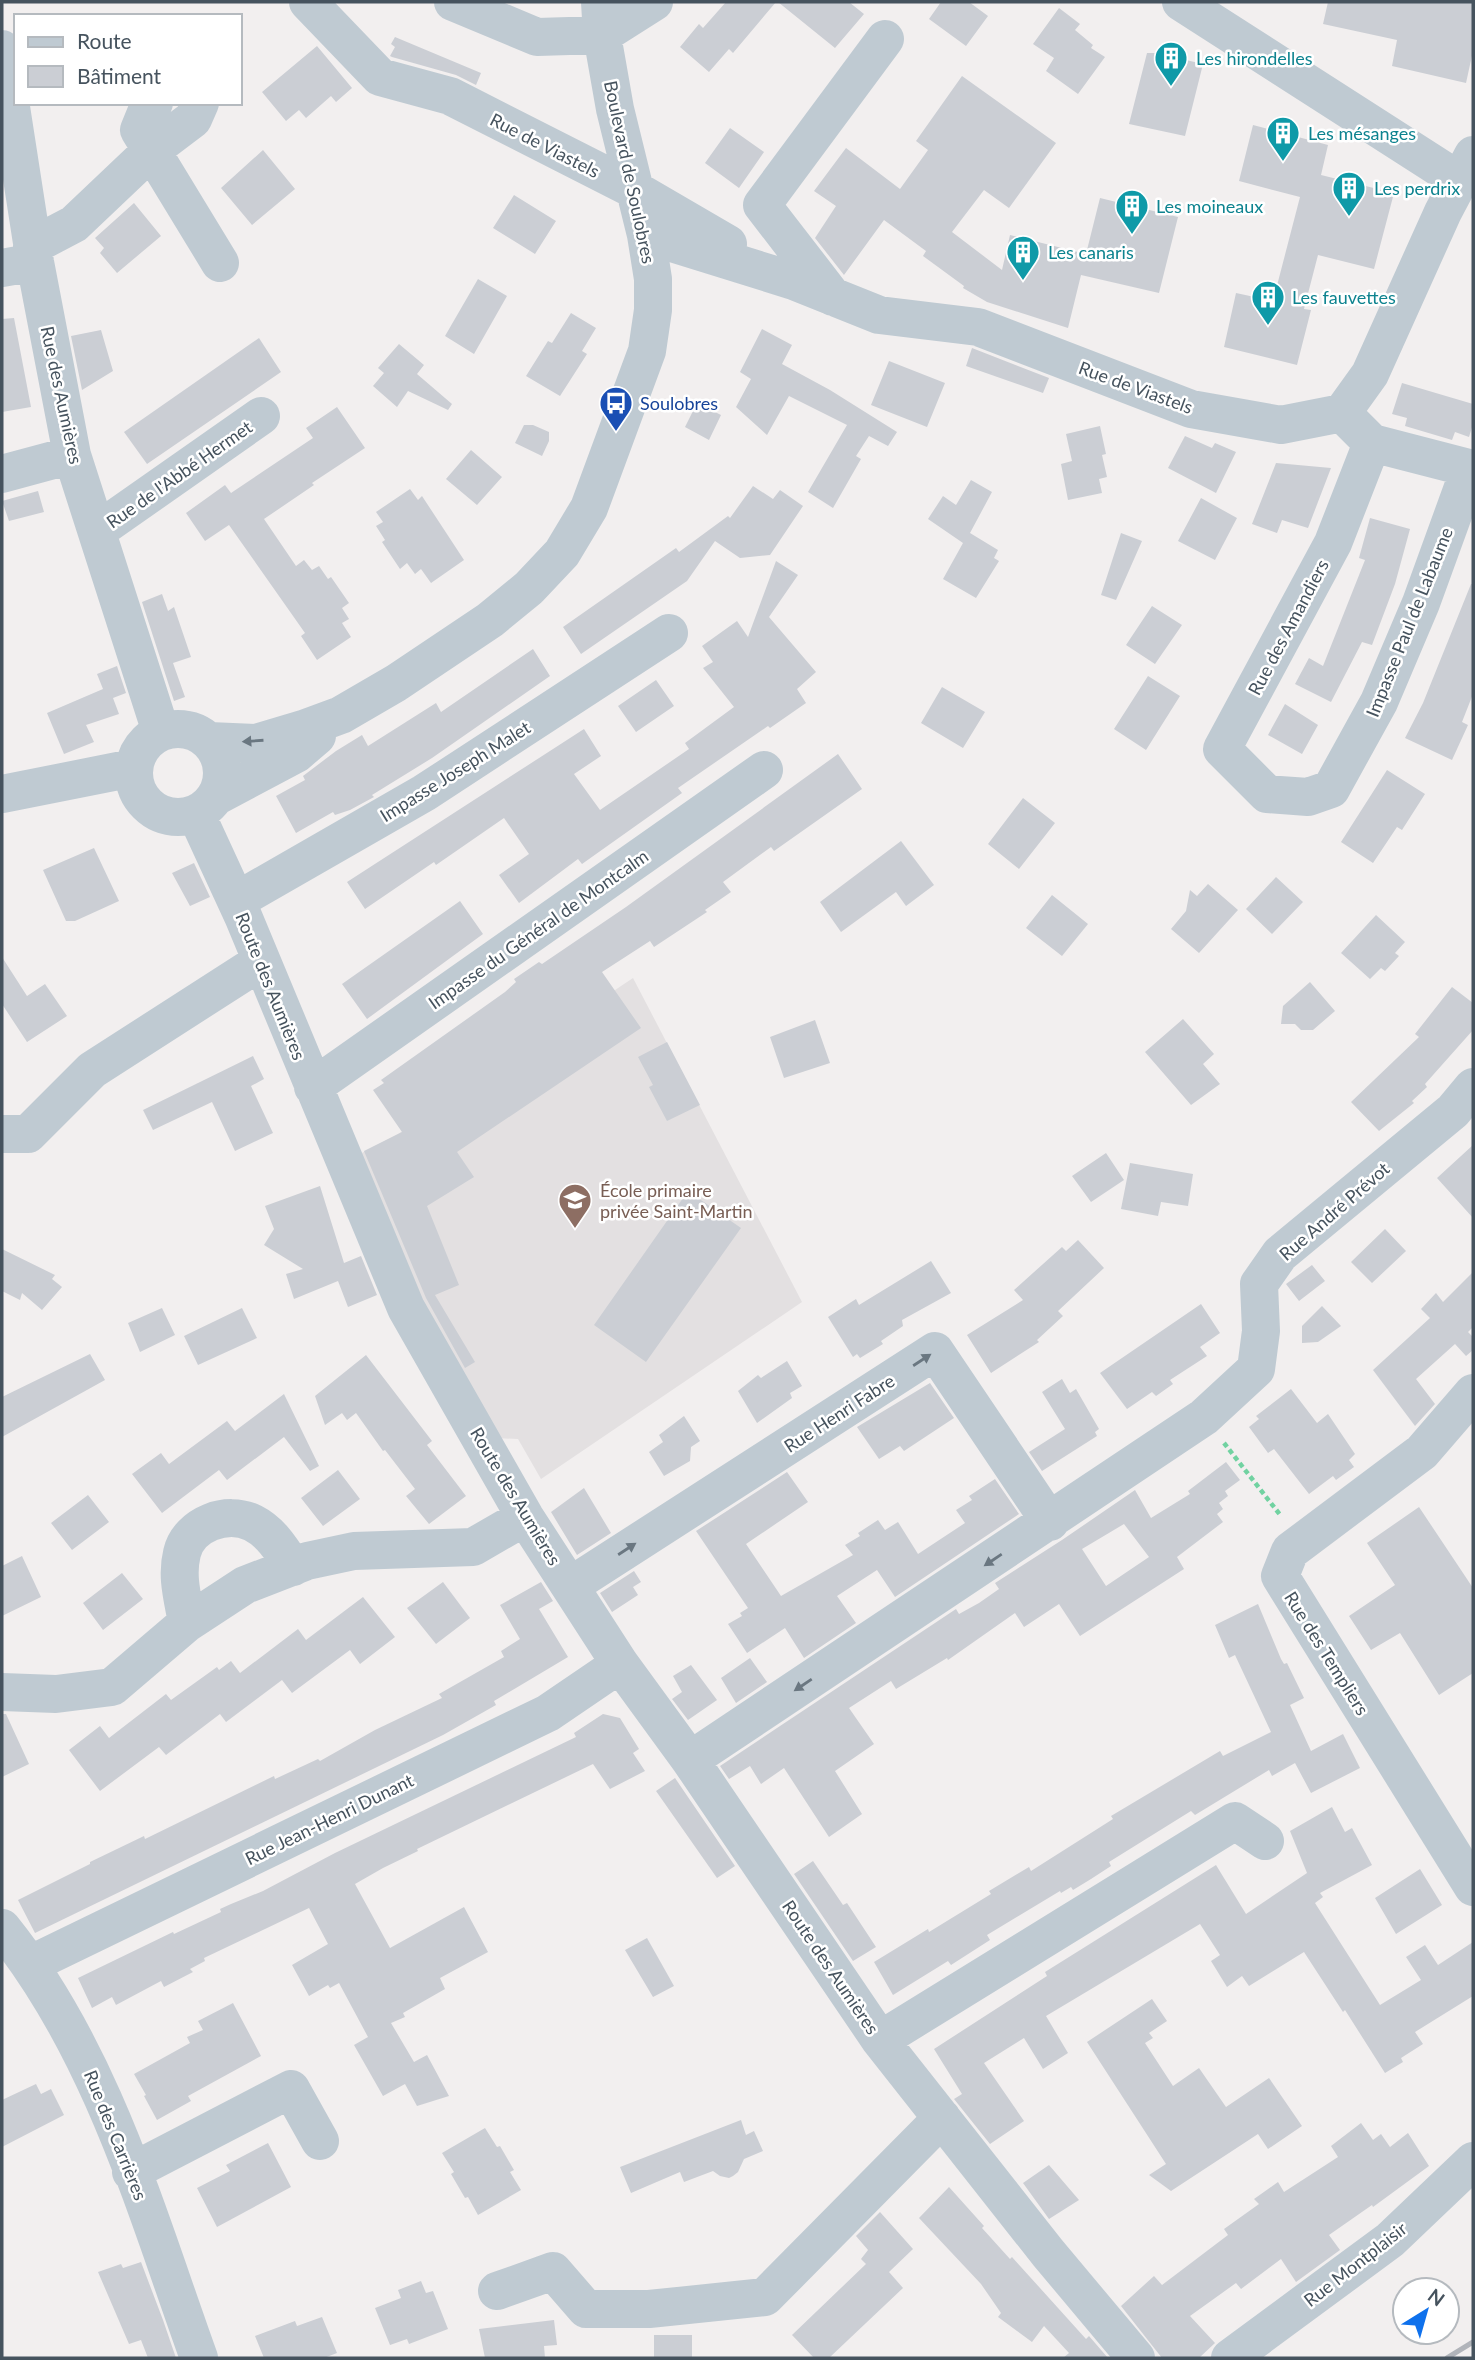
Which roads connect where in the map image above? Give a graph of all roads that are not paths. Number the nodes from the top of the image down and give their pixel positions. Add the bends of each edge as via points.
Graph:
1 (308, 2) edge
2 (453, 2) edge
3 (654, 2) edge
4 (1181, 2) edge
5 (601, 18) edge
6 (885, 39) dead end
7 (2, 49) edge
8 (152, 105) edge
9 (199, 105) edge
10 (152, 150) junction
11 (636, 191) junction
12 (1462, 192) edge
13 (646, 235) junction
14 (23, 259) edge
15 (220, 263) dead end
16 (794, 281) junction
17 (834, 298) junction
18 (1342, 413) junction
19 (261, 416) dead end
20 (1372, 443) junction
21 (72, 455) junction
22 (1472, 469) edge
23 (2, 474) edge
24 (97, 531) junction
25 (669, 632) dead end
26 (341, 715) junction
27 (161, 732) junction
28 (209, 741) junction
29 (134, 768) junction
30 (764, 770) dead end
31 (11, 793) edge
32 (1267, 794) joint
33 (146, 804) junction
34 (206, 805) junction
35 (236, 901) junction
36 (260, 962) junction
37 (313, 1087) junction
38 (1473, 1087) edge
39 (2, 1134) edge
40 (1473, 1393) edge
41 (525, 1517) junction
42 (1050, 1522) junction
43 (293, 1567) junction
44 (570, 1586) junction
45 (187, 1623) junction
46 (620, 1664) junction
47 (2, 1692) edge
48 (690, 1760) junction
49 (1265, 1841) dead end
50 (1473, 1888) edge
51 (2, 1928) edge
52 (31, 1964) junction
53 (880, 2040) junction
54 (942, 2118) junction
55 (320, 2141) dead end
56 (1473, 2161) edge
57 (131, 2172) junction
58 (497, 2291) dead end
59 (199, 2358) edge
60 (1136, 2358) edge
61 (1230, 2358) edge

1 - 11 street, Rue de Viastels via 380,77 450,96
2 - 5 street via 537,37
3 - 5 street
4 - 12 street
5 - 11 street, Boulevard de Soulobres via 615,109
6 - 17 street via 762,205
7 - 14 street, Rue des Aumières
8 - 10 street via 139,130
9 - 10 street via 193,119
10 - 14 street via 74,224
10 - 15 street
11 - 13 street, Boulevard de Soulobres
11 - 16 street, Rue de Viastels
12 - 18 street via 1370,374
13 - 16 street, Rue de Viastels
13 - 26 street, Boulevard de Soulobres via 653,279 647,351 589,508 562,552 529,588 490,620
14 - 21 street, Rue des Aumières
16 - 17 street, Rue de Viastels
17 - 18 street, Rue de Viastels via 879,315 978,327 1191,409 1281,425
18 - 20 street
19 - 24 street, Rue de l'Abbé Hermet
20 - 22 street
20 - 32 street, Rue des Amandiers via 1333,543 1222,749
21 - 23 street
21 - 24 street, Rue des Aumières
22 - 32 street, Impasse Paul de Labaume via 1379,702 1331,789 1308,797
24 - 27 street, Rue des Aumières
25 - 35 street, Impasse Joseph Malet via 424,793
26 -> 28 street, Boulevard de Soulobres via 256,743
26 - 34 street, Boulevard de Soulobres via 296,754
27 - 28 street via 186,730
27 - 29 street via 142,747
28 - 34 street via 218,753 222,782
29 - 31 street
29 - 33 street via 134,782
30 - 37 street, Impasse du Général de Montcalm
31 - 33 street
33 - 34 street via 170,818 183,818
34 - 35 street, Route des Aumières
35 - 36 street, Route des Aumières
36 - 37 street, Route des Aumières
36 - 39 street via 92,1070 28,1134
37 - 41 street, Route des Aumières via 406,1308
38 - 42 street, Rue André Prévot via 1453,1111 1280,1254 1259,1284 1261,1331 1256,1369 1204,1417
40 - 50 street, Rue des Templiers via 1422,1452 1290,1551 1280,1576
41 - 43 street via 473,1547 354,1551
41 - 44 street, Route des Aumières
44 -> 42 street, Rue Henri Fabre via 935,1351
42 -> 48 street
43 - 45 street via 245,1585
43 - 45 street via 273,1538 252,1522 209,1521 192,1534 182,1551 179,1586
44 - 46 street, Route des Aumières
45 - 47 street via 113,1687 56,1694
46 - 48 street, Route des Aumières
46 - 52 street, Rue Jean-Henri Dunant via 548,1713
48 - 53 street, Route des Aumières
49 - 53 street via 1234,1821
51 - 52 street, Rue des Carrières
52 - 57 street, Rue des Carrières via 91,2070
53 - 54 street, Route des Aumières
54 - 58 street via 765,2297 649,2309 586,2309 553,2271
54 - 60 street, Route des Aumières
55 - 57 street via 291,2089
56 - 61 street, Rue Montplaisir via 1390,2240
57 - 59 street, Rue des Carrières

